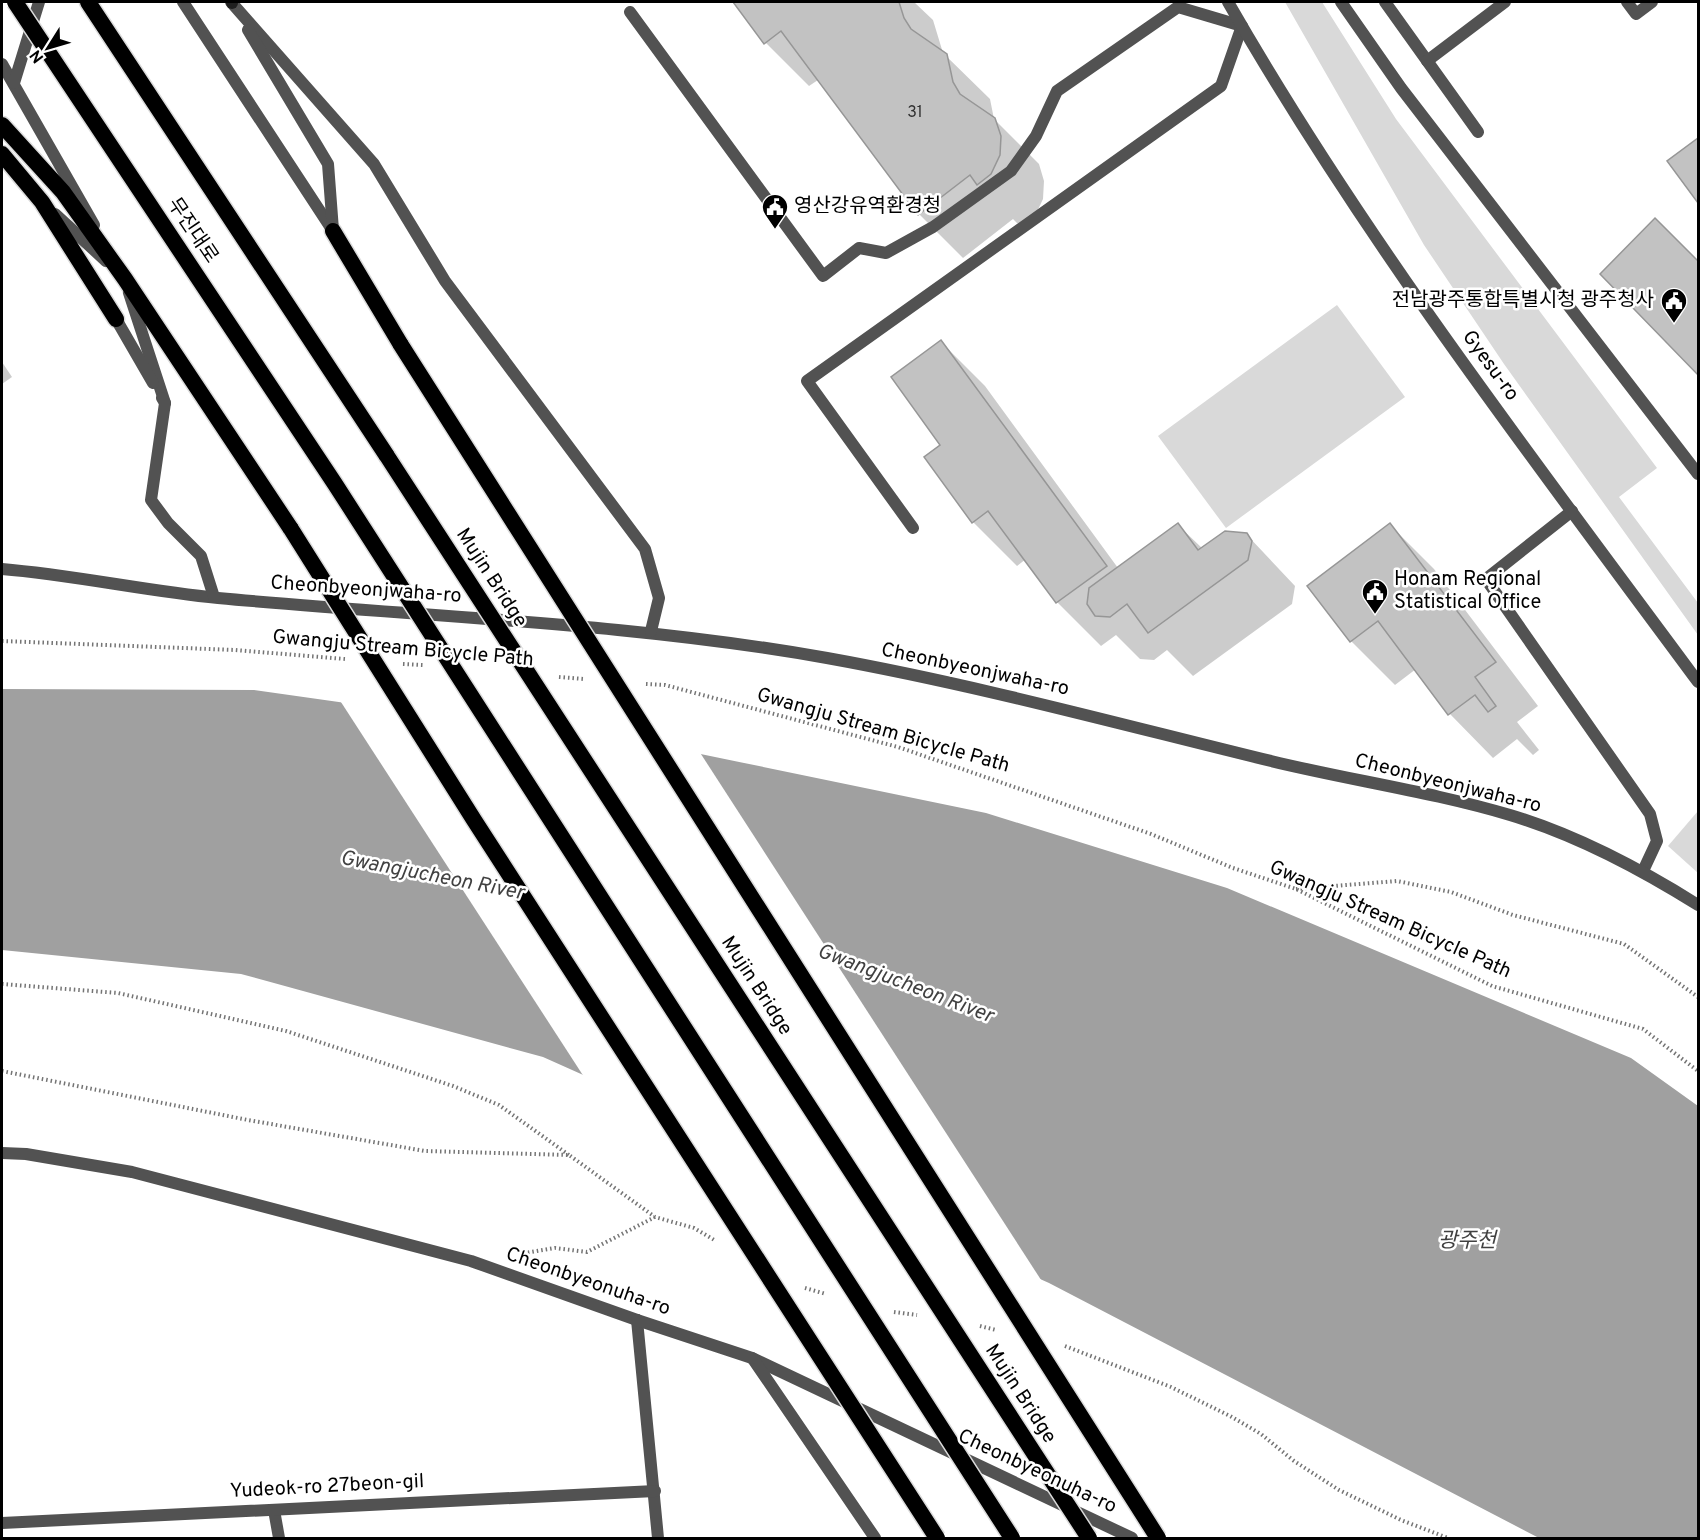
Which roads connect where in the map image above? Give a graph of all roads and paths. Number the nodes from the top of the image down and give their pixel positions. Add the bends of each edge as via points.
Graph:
1 (15, 2) edge
2 (39, 2) edge
3 (88, 2) edge
4 (183, 2) edge
5 (232, 2) edge
6 (1228, 2) edge
7 (1341, 2) edge
8 (1385, 2) edge
9 (1505, 2) edge
10 (1627, 2) edge
11 (1652, 2) edge
12 (630, 12) dead end
13 (1242, 26) junction
14 (1427, 61) junction
15 (2, 64) edge
16 (14, 82) junction
17 (2, 125) edge
18 (1478, 132) dead end
19 (2, 154) edge
20 (42, 202) junction
21 (333, 231) junction
22 (125, 279) junction
23 (116, 319) joint
24 (165, 403) junction
25 (387, 456) joint
26 (1698, 474) edge
27 (1572, 511) junction
28 (913, 528) dead end
29 (2, 569) edge
30 (214, 597) junction
31 (651, 631) junction
32 (2, 641) edge
33 (355, 660) dead end
34 (391, 663) dead end
35 (426, 666) dead end
36 (558, 676) dead end
37 (594, 680) dead end
38 (1698, 682) edge
39 (642, 683) dead end
40 (1643, 871) junction
41 (1296, 889) junction
42 (1698, 905) edge
43 (2, 984) edge
44 (1698, 997) edge
45 (1698, 1071) edge
46 (2, 1153) edge
47 (569, 1155) dead end
48 (655, 1217) dead end
49 (513, 1254) dead end
50 (637, 1320) junction
51 (752, 1358) junction
52 (655, 1491) junction
53 (274, 1510) junction
54 (2, 1522) edge
55 (279, 1539) edge
56 (658, 1539) edge
57 (874, 1539) edge
58 (937, 1539) edge
59 (1012, 1539) edge
60 (1089, 1539) edge
61 (1132, 1539) edge
62 (1158, 1539) edge

1 - 59 highway, 무진대로, bridge via 335,484
2 - 16 street
3 - 25 highway, 무진대로
4 - 21 street
5 - 21 street via 328,164
5 - 31 street via 374,164 445,281 645,549 659,598
6 - 13 street, Gyesu-ro
7 - 26 street via 1401,88
8 - 14 street
9 - 14 street
10 - 11 street via 1636,14
12 - 13 street via 823,276 859,248 886,253 974,200 1011,171 1036,136 1057,90 1178,7
13 - 27 street, Gyesu-ro via 1330,171 1394,266
13 - 28 street via 1221,86 807,381
14 - 18 street
15 - 16 street
16 - 22 street
17 - 22 highway via 63,192
19 - 20 highway
20 - 22 street
20 - 23 highway
21 - 62 highway, bridge via 401,345
22 - 24 street
22 - 58 highway, bridge via 291,529
23 - 24 street
24 - 30 street via 151,500 201,556
25 - 60 highway, Mujin Bridge, bridge
27 - 38 street, Gyesu-ro
27 - 40 street via 1486,579 1650,814 1657,841
29 - 30 street, Cheonbyeonjwaha-ro
30 - 31 street, Cheonbyeonjwaha-ro
31 - 40 street, Cheonbyeonjwaha-ro via 829,658 1014,697 1509,815 1586,843
32 - 33 path, Gwangju Stream Bicycle Path via 235,650
34 - 35 path, Gwangju Stream Bicycle Path
36 - 37 path, Gwangju Stream Bicycle Path
39 - 41 path, Gwangju Stream Bicycle Path via 898,747 1151,834
40 - 42 street, Cheonbyeonjwaha-ro
41 - 44 path via 1397,881 1451,892 1513,915 1624,944
41 - 45 path, Gwangju Stream Bicycle Path via 1492,986 1643,1029
43 - 47 path via 118,993 286,1031 499,1105
46 - 50 street, Cheonbyeonuha-ro via 132,1172 460,1258
48 - 49 path via 587,1252 555,1248
50 - 51 street, Cheonbyeonuha-ro
50 - 52 street
51 - 57 street
51 - 61 street, Cheonbyeonuha-ro
52 - 53 street, Yudeok-ro 27beon-gil
52 - 56 street
53 - 54 street, Yudeok-ro 27beon-gil
53 - 55 street

